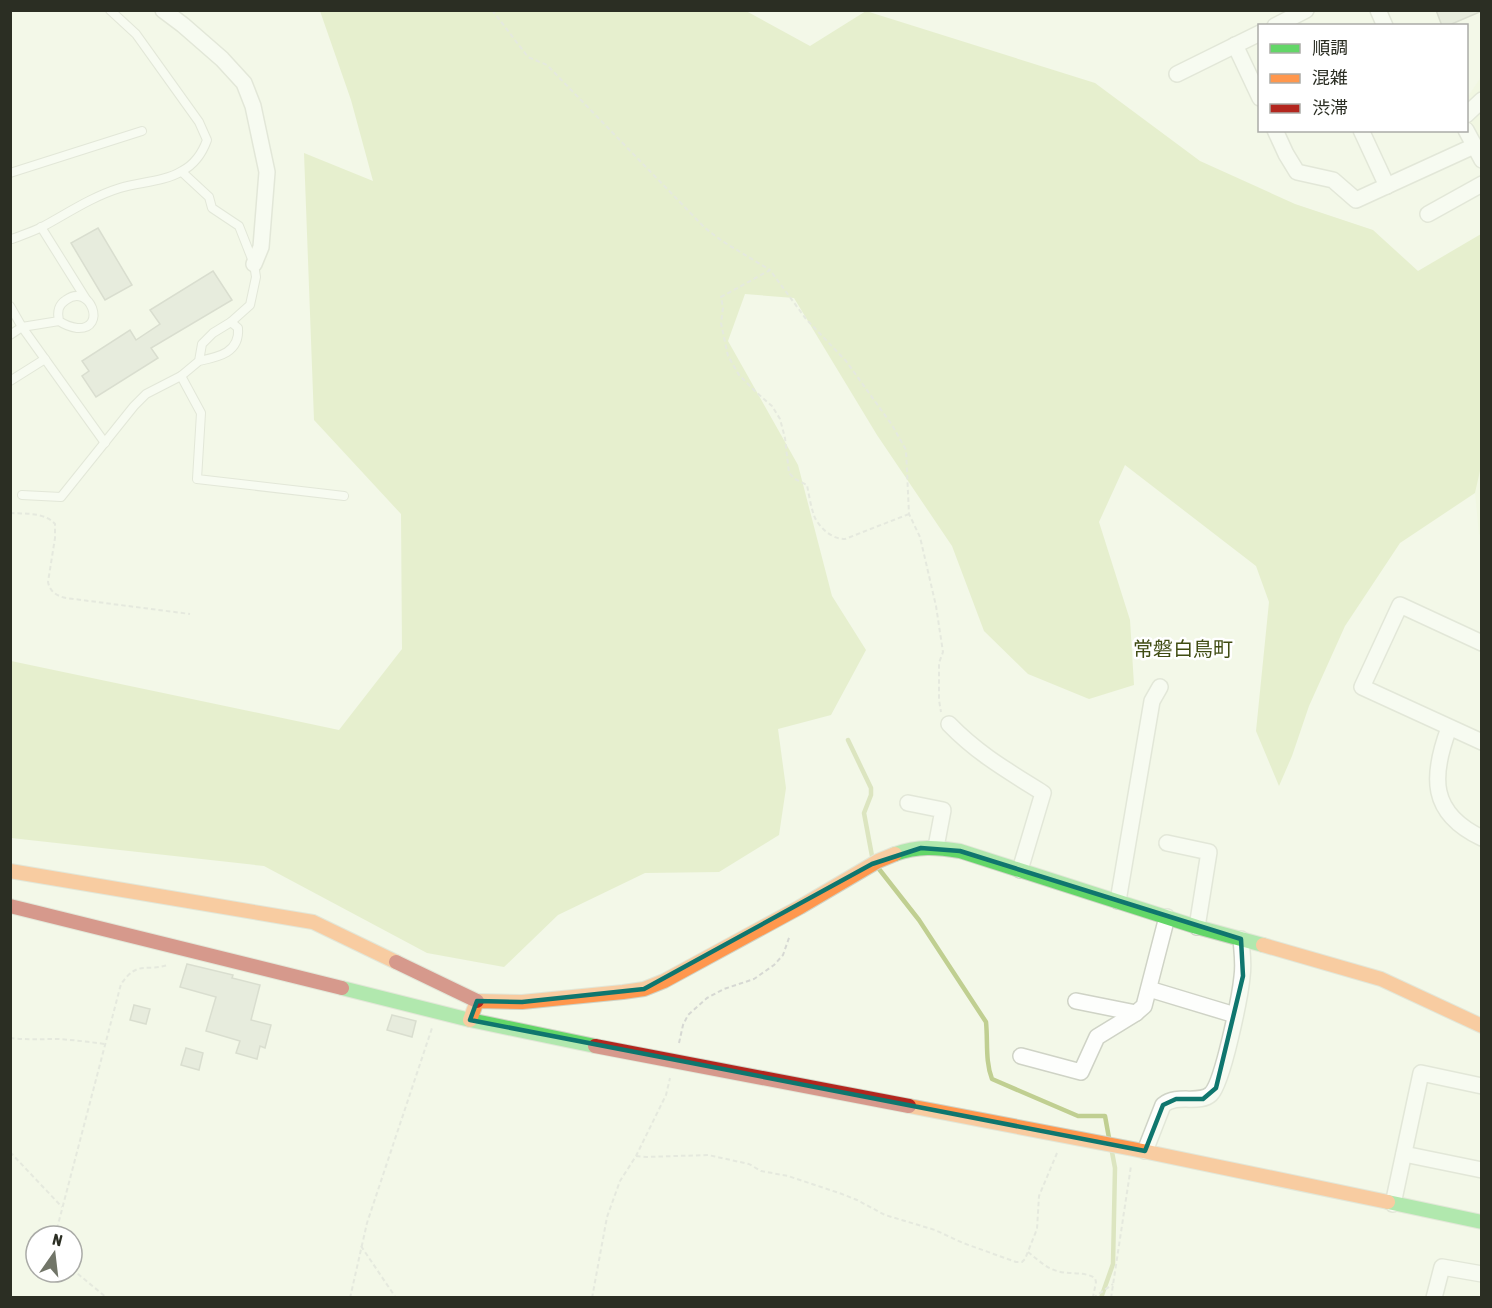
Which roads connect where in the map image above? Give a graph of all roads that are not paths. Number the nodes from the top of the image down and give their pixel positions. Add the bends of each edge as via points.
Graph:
1 (110, 10) edge
2 (164, 10) edge
3 (1378, 10) edge
4 (1306, 11) edge
5 (1279, 24) edge
6 (1384, 24) edge
7 (1258, 34) edge
8 (1235, 45) junction
9 (1177, 74) dead end
10 (1258, 94) edge
11 (1482, 99) edge
12 (1468, 113) edge
13 (142, 131) dead end
14 (1276, 132) edge
15 (1362, 132) edge
16 (1467, 132) edge
17 (1478, 153) edge
18 (182, 172) junction
19 (10, 173) edge
20 (1482, 184) edge
21 (1387, 186) junction
22 (1428, 214) dead end
23 (41, 227) junction
24 (11, 241) edge
25 (254, 264) junction
26 (86, 299) junction
27 (10, 306) edge
28 (59, 321) junction
29 (231, 322) junction
30 (22, 327) junction
31 (10, 334) edge
32 (45, 359) junction
33 (199, 361) junction
34 (181, 376) junction
35 (10, 381) edge
36 (105, 443) junction
37 (22, 495) dead end
38 (344, 496) dead end
39 (1482, 643) edge
40 (1160, 687) dead end
41 (949, 724) road end
42 (1449, 728) junction
43 (1482, 742) edge
44 (908, 803) dead end
45 (1482, 838) edge
46 (1167, 843) dead end
47 (936, 848) junction
48 (1020, 870) junction
49 (10, 871) edge
50 (1118, 901) junction
51 (10, 906) edge
52 (1167, 917) junction
53 (1197, 927) junction
54 (1241, 939) junction
55 (1149, 989) junction
56 (477, 1001) junction
57 (1076, 1001) dead end
58 (1136, 1013) junction
59 (1235, 1015) junction
60 (470, 1020) junction
61 (1482, 1026) edge
62 (1021, 1056) dead end
63 (1482, 1086) edge
64 (1139, 1150) junction
65 (1404, 1154) junction
66 (1482, 1170) edge
67 (1393, 1204) junction
68 (1482, 1222) edge
69 (1482, 1274) edge
70 (1434, 1298) edge

1 - 18 lane via 135,34 199,122 207,140 201,155
2 - 25 street via 222,59 244,83 253,106 267,172 261,247
3 - 6 street
4 - 5 street
7 - 8 street
8 - 9 street
8 - 10 street
11 - 12 street
13 - 19 lane
14 - 21 street via 1297,172 1333,180 1356,200
15 - 21 street
16 - 17 street
17 - 21 street
18 - 23 lane via 120,187 83,202
18 - 25 lane via 209,197 212,207 238,226
20 - 22 street
23 - 24 lane
23 - 26 lane
25 - 29 lane via 256,277 250,305
26 - 28 lane via 68,298 60,307
26 - 28 lane via 92,307 91,323 80,328
27 - 30 lane
28 - 30 lane
29 - 33 lane via 202,344
29 - 33 lane via 238,328 234,345 222,356
30 - 31 lane
30 - 32 lane
32 - 35 lane
32 - 36 lane
33 - 34 lane
34 - 36 lane via 146,394
34 - 38 lane via 201,413 197,479
36 - 37 lane via 61,497
39 - 42 street via 1400,605 1362,687
40 - 50 street via 1152,701
41 - 48 street via 986,757 1043,793
42 - 43 street
42 - 45 street via 1440,752 1437,789 1444,807 1458,823
44 - 47 street via 944,810
46 - 53 street via 1209,852
47 - 48 street via 960,851
47 - 56 street via 904,851 875,863 644,989 522,1002
48 - 50 street
49 - 56 street via 313,922
50 - 52 street
51 - 60 street
52 - 53 street
52 - 55 street
53 - 54 street
54 - 59 street via 1243,975
54 - 61 street via 1372,976
55 - 58 street via 1144,1006
55 - 59 street
56 - 60 street
57 - 58 street
58 - 62 street via 1097,1037 1081,1072
59 - 64 street via 1216,1088 1203,1099 1176,1099 1163,1105
60 - 64 street
63 - 65 street via 1421,1073
64 - 67 street
65 - 66 street
65 - 67 street
67 - 68 street
69 - 70 street via 1442,1267

